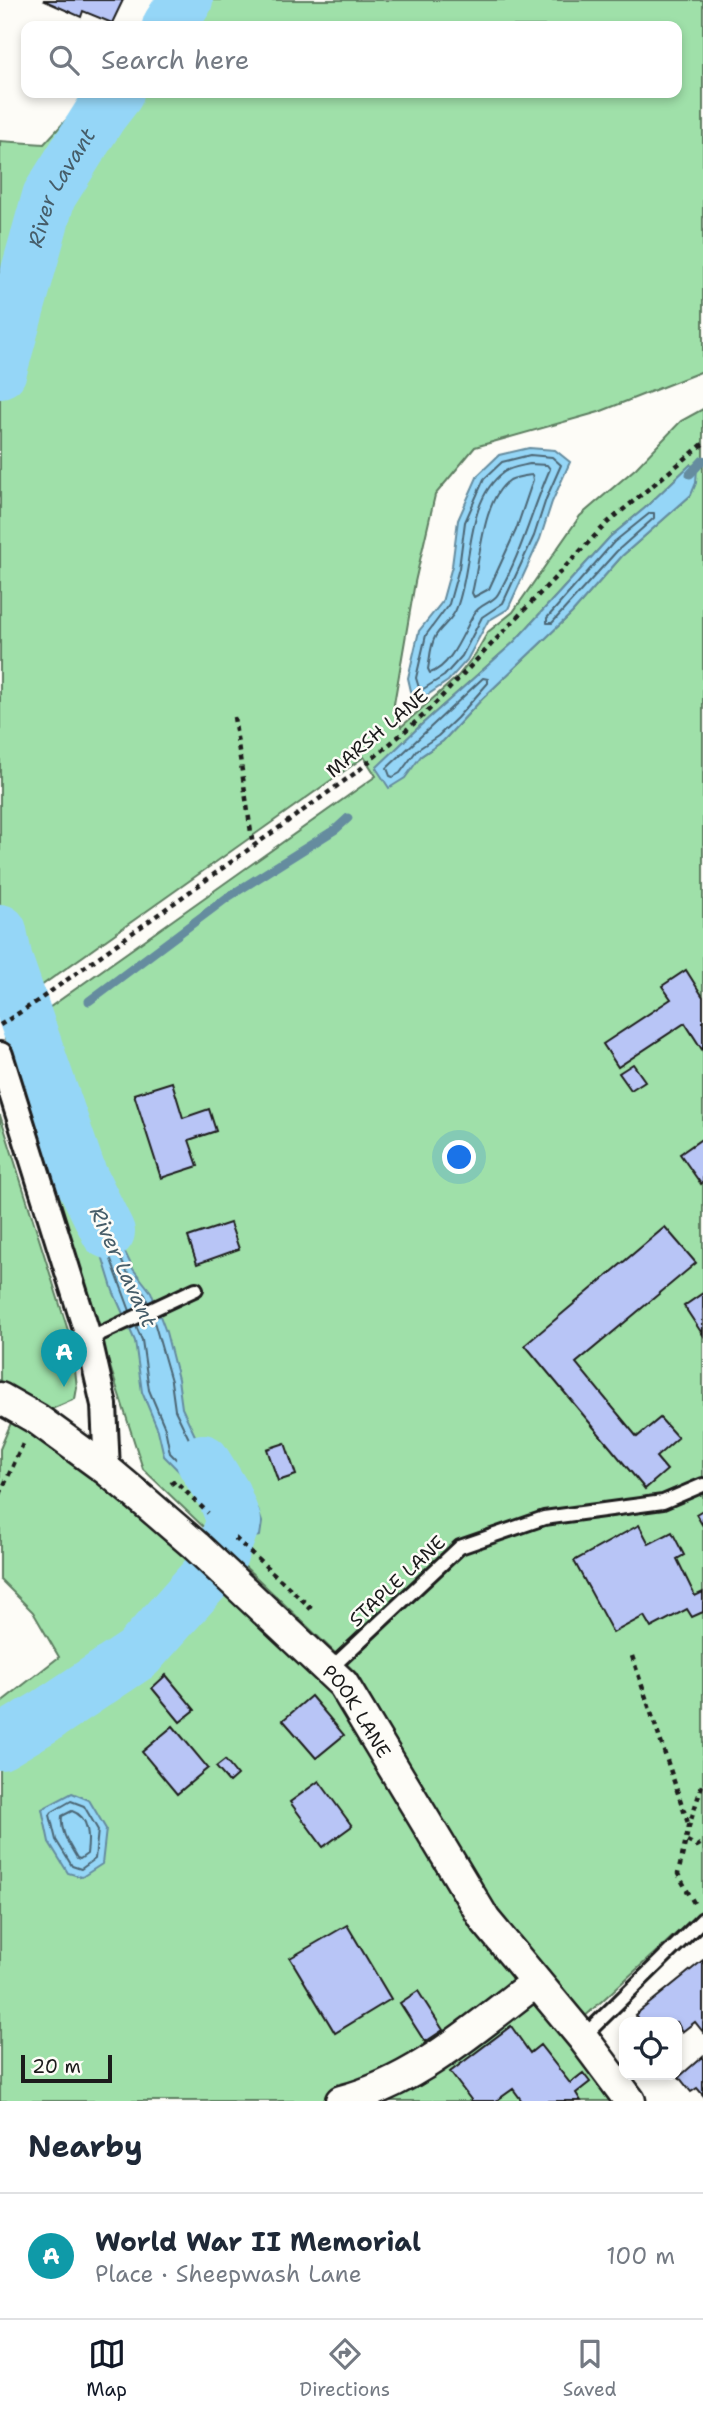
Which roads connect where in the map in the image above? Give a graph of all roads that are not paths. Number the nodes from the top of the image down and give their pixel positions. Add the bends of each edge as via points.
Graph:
1 (0, 1055) edge
2 (196, 1289) dead end
3 (89, 1339) junction
4 (0, 1398) edge
5 (107, 1470) junction
6 (703, 1485) edge
7 (328, 1671) junction
8 (702, 1919) edge
9 (536, 1982) junction
10 (583, 2038) junction
11 (341, 2101) edge
12 (630, 2101) edge

1 - 3 street
2 - 3 lane
3 - 5 street via 104,1405
4 - 5 street, POOK LANE
5 - 7 street, POOK LANE via 196,1546
6 - 7 lane, STAPLE LANE via 663,1502 544,1518 460,1547
7 - 9 street, POOK LANE via 343,1684 485,1920
8 - 10 lane
9 - 10 street, POOK LANE
9 - 11 street via 421,2068
10 - 12 street, POOK LANE

